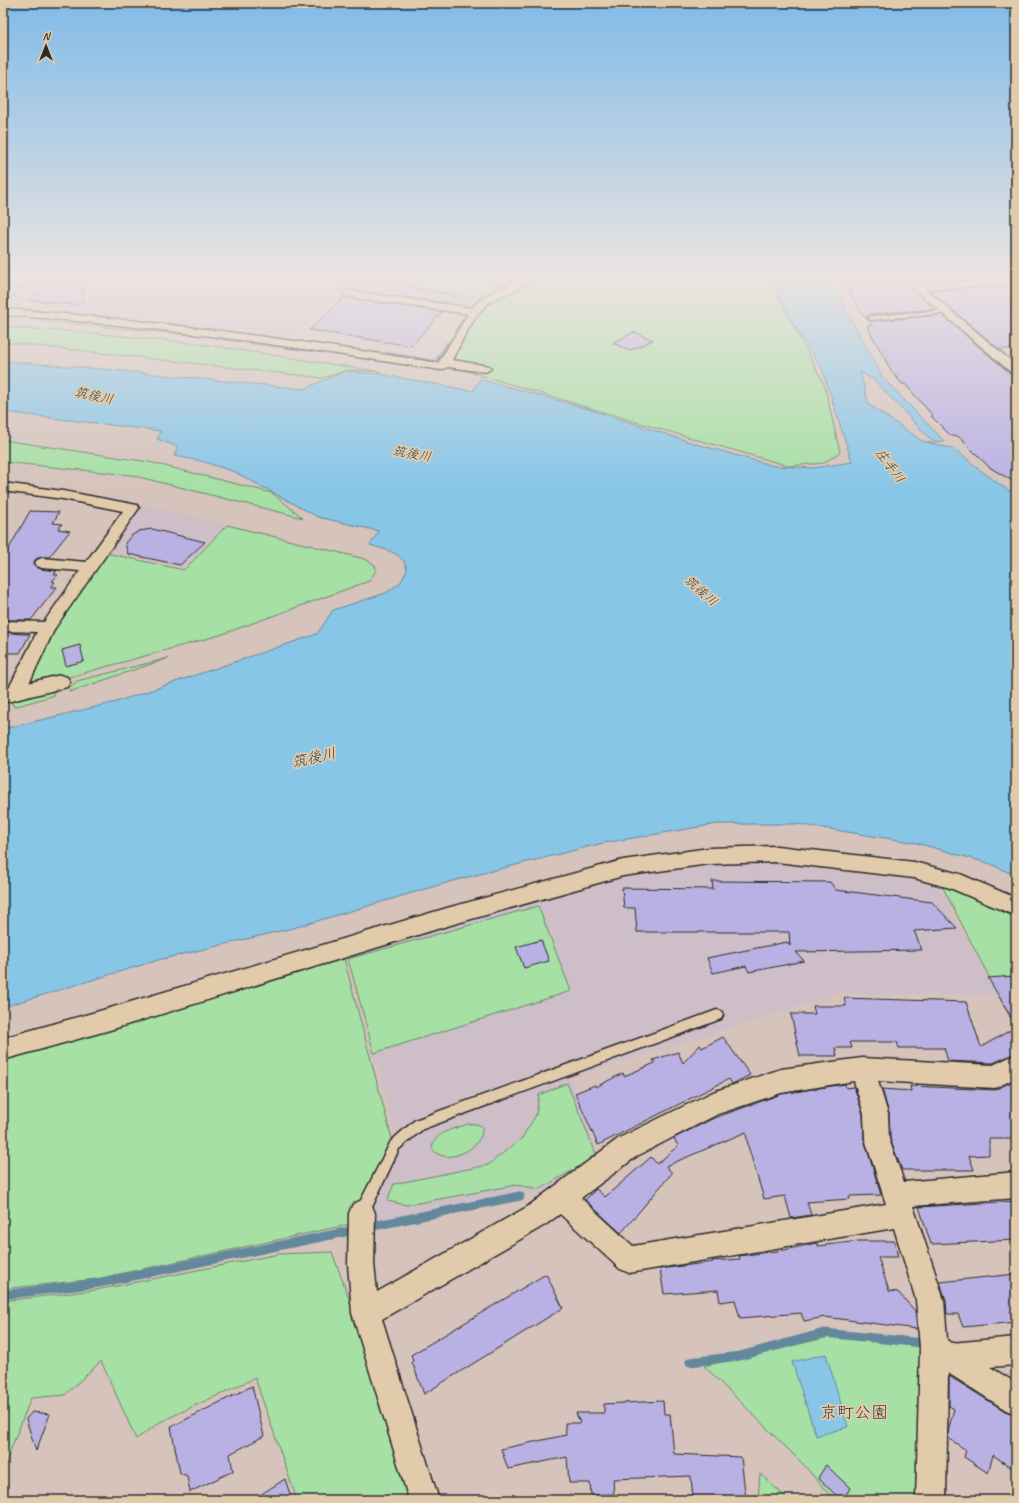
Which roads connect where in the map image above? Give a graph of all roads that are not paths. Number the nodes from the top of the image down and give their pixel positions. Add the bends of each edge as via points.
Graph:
1 (320, 347) edge
2 (388, 347) dead end
3 (454, 347) edge
4 (988, 347) edge
5 (373, 356) junction
6 (1016, 357) edge
7 (1001, 358) junction
8 (445, 363) junction
9 (485, 368) dead end
10 (1016, 371) edge
11 (3, 487) edge
12 (42, 563) dead end
13 (90, 567) junction
14 (3, 626) edge
15 (48, 627) junction
16 (60, 682) dead end
17 (13, 695) edge
18 (1016, 907) edge
19 (717, 1015) dead end
20 (3, 1049) edge
21 (1016, 1064) edge
22 (862, 1068) junction
23 (1016, 1185) edge
24 (561, 1198) junction
25 (900, 1204) junction
26 (362, 1213) joint
27 (366, 1313) junction
28 (1016, 1351) edge
29 (943, 1352) junction
30 (1016, 1400) edge
31 (424, 1500) edge
32 (931, 1500) edge

1 - 5 street
2 - 5 street via 378,350
3 - 8 street
4 - 7 street
5 - 8 street via 441,367
6 - 7 street
7 - 10 street
8 - 9 street
11 - 13 street via 136,505
12 - 13 street
13 - 15 street
14 - 15 street
15 - 17 street
16 - 17 main road
18 - 20 street via 953,880 914,870 777,854 709,856 623,868 447,917
19 - 26 lane via 419,1124 395,1145
21 - 22 street via 995,1077
22 - 24 street via 781,1081 713,1104 628,1147
22 - 25 street via 876,1114 877,1139
23 - 25 street
24 - 25 street via 629,1260
24 - 27 street via 536,1216
25 - 29 street via 930,1300
26 - 27 street via 361,1264
27 - 31 street
28 - 29 street
29 - 30 street
29 - 32 street

